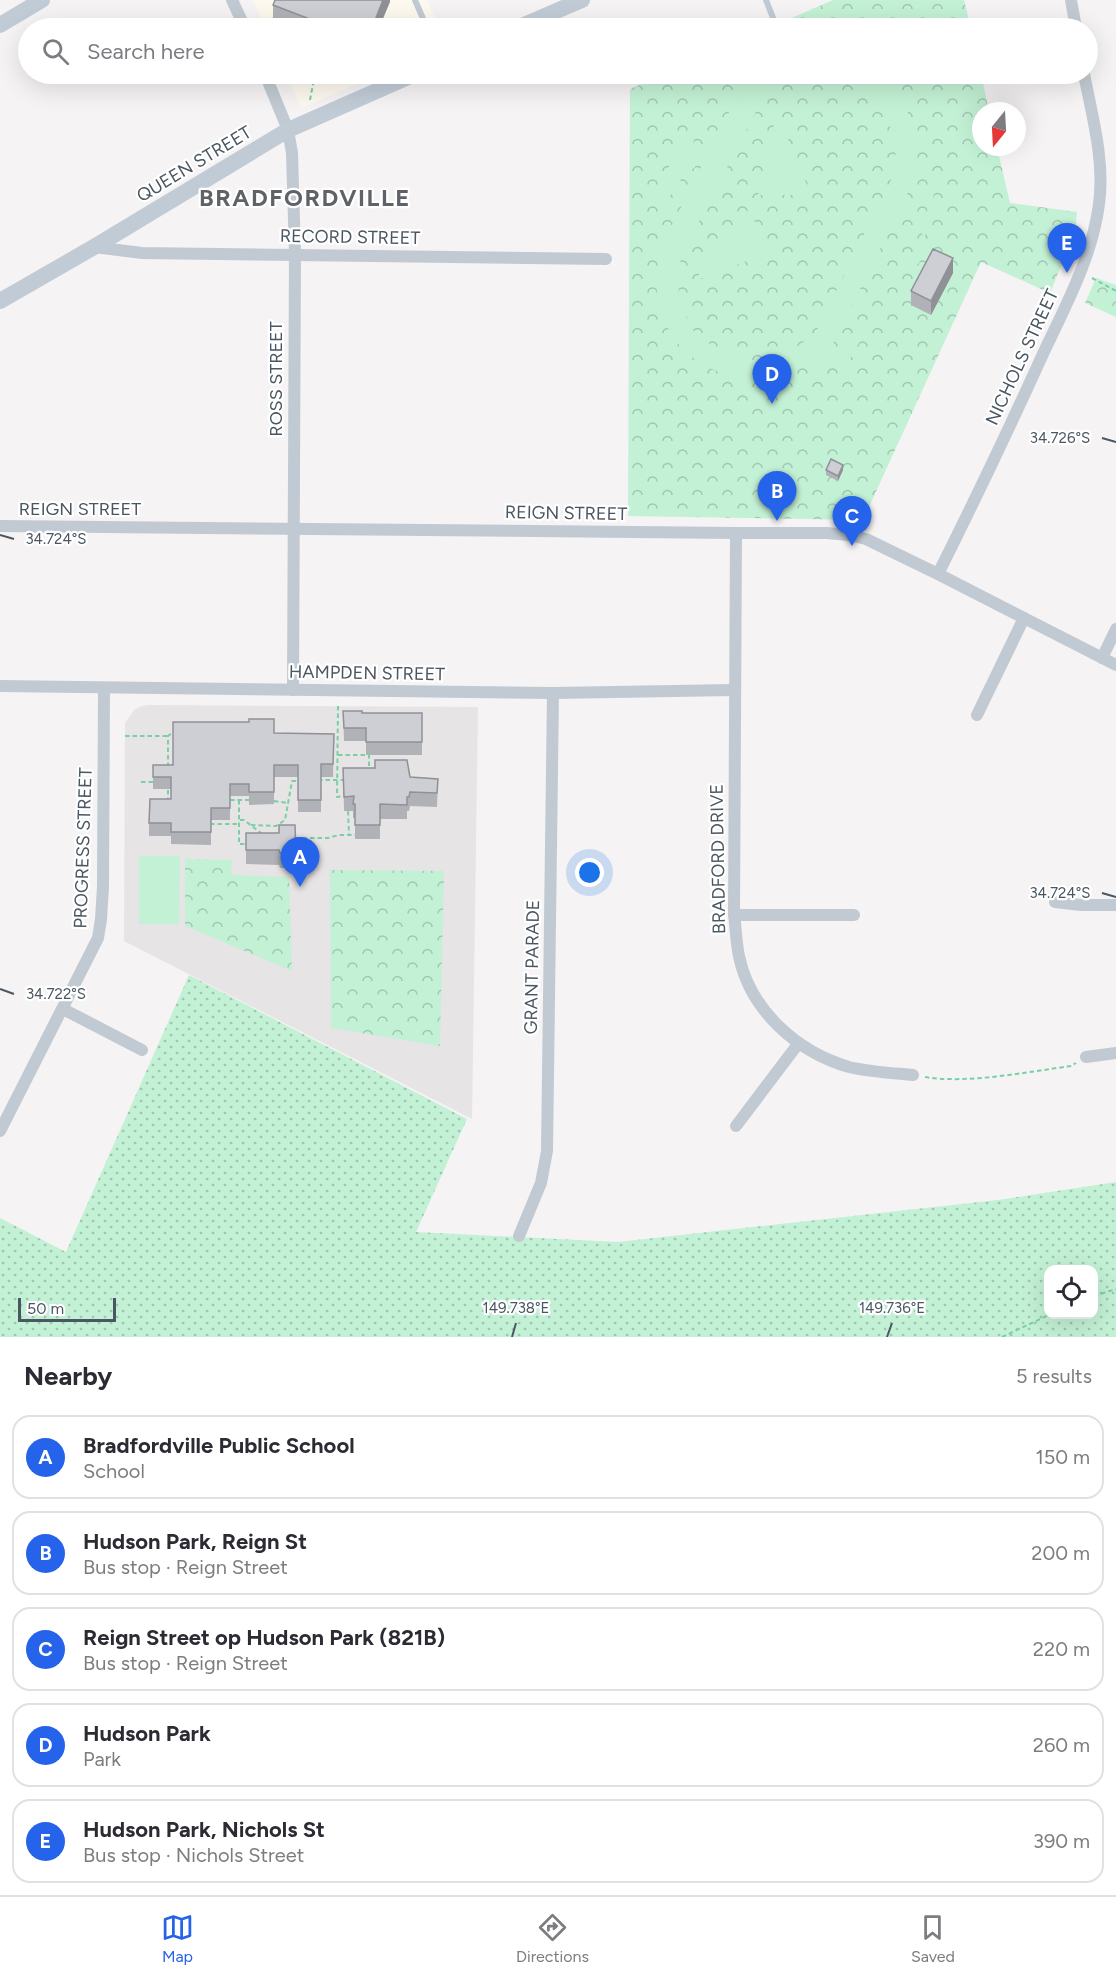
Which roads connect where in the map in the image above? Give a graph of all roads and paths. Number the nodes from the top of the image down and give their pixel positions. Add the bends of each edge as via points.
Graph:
1 (42, 0) edge
2 (232, 0) edge
3 (415, 0) edge
4 (582, 0) edge
5 (766, 0) edge
6 (1071, 0) edge
7 (277, 9) edge
8 (240, 18) edge
9 (274, 18) edge
10 (423, 18) edge
11 (540, 18) edge
12 (773, 18) edge
13 (1074, 18) edge
14 (0, 25) edge
15 (269, 84) edge
16 (313, 84) edge
17 (392, 84) edge
18 (1086, 84) edge
19 (310, 100) dead end
20 (288, 130) junction
21 (94, 247) junction
22 (295, 254) junction
23 (606, 259) dead end
24 (1081, 272) junction
25 (1116, 291) edge
26 (0, 301) edge
27 (0, 526) edge
28 (293, 528) junction
29 (736, 533) junction
30 (939, 574) junction
31 (1024, 618) junction
32 (1116, 629) edge
33 (1102, 658) junction
34 (1116, 665) edge
35 (0, 686) edge
36 (104, 687) junction
37 (293, 690) junction
38 (734, 690) junction
39 (553, 693) junction
40 (338, 706) dead end
41 (977, 715) dead end
42 (183, 733) edge
43 (125, 736) dead end
44 (168, 736) junction
45 (338, 755) junction
46 (369, 771) edge
47 (168, 773) edge
48 (315, 780) edge
49 (337, 780) junction
50 (348, 780) edge
51 (303, 781) edge
52 (141, 782) dead end
53 (159, 782) edge
54 (168, 786) edge
55 (343, 796) edge
56 (230, 800) edge
57 (239, 800) junction
58 (249, 800) edge
59 (274, 801) edge
60 (288, 803) junction
61 (168, 808) edge
62 (348, 811) dead end
63 (240, 820) junction
64 (206, 824) edge
65 (240, 824) junction
66 (251, 825) junction
67 (349, 835) junction
68 (355, 835) edge
69 (267, 838) edge
70 (287, 838) edge
71 (249, 848) edge
72 (1055, 902) dead end
73 (1116, 905) edge
74 (734, 915) junction
75 (854, 915) dead end
76 (63, 1009) junction
77 (798, 1044) junction
78 (142, 1050) dead end
79 (1116, 1053) edge
80 (1086, 1057) joint
81 (913, 1075) joint
82 (736, 1126) dead end
83 (0, 1131) edge
84 (519, 1236) dead end
85 (1116, 1289) edge
86 (1098, 1295) edge
87 (1044, 1317) edge
88 (1002, 1337) edge

1 - 14 street
2 - 8 street
3 - 10 lane
4 - 11 street
5 - 12 lane
6 - 13 street
7 - 9 path
15 - 20 street, ROSS STREET
16 - 19 path
17 - 20 street, QUEEN STREET
18 - 24 street, NICHOLS STREET via 1100,171 1100,202
20 - 21 street, QUEEN STREET
20 - 22 street, ROSS STREET
21 - 22 street, RECORD STREET via 142,253
21 - 26 street, QUEEN STREET
22 - 23 street, RECORD STREET
22 - 28 street, ROSS STREET
24 - 25 path
24 - 30 street, NICHOLS STREET
27 - 28 street, REIGN STREET
28 - 29 street, REIGN STREET
28 - 37 street, ROSS STREET
29 - 30 street, REIGN STREET via 849,535 866,539
29 - 38 street, BRADFORD DRIVE
30 - 31 street, REIGN STREET
31 - 33 street, REIGN STREET
31 - 41 street
32 - 33 street
33 - 34 street, REIGN STREET
35 - 36 street, HAMPDEN STREET
36 - 37 street, HAMPDEN STREET
36 - 76 street, PROGRESS STREET via 101,919 98,938
37 - 39 street, HAMPDEN STREET
38 - 39 street, HAMPDEN STREET
38 - 74 street, BRADFORD DRIVE
39 - 84 street, GRANT PARADE via 547,1151 542,1183
40 - 45 path
42 - 44 path
43 - 44 path
44 - 47 path
45 - 46 path via 369,755
45 - 49 path
48 - 49 path
49 - 50 path
49 - 55 path via 337,797
51 - 60 path via 292,781
52 - 53 path
54 - 61 path
56 - 57 path
57 - 58 path
57 - 63 path
59 - 60 path
60 - 66 path via 285,820 276,826
62 - 67 path
63 - 65 path
63 - 66 path
64 - 65 path
65 - 71 path via 239,844 249,844
66 - 69 path
67 - 68 path
67 - 70 path
72 - 73 street
74 - 75 street
74 - 77 street, BRADFORD DRIVE via 739,956 750,987 762,1008
76 - 78 street
76 - 83 street, PROGRESS STREET
77 - 81 street, BRADFORD DRIVE via 851,1067
77 - 82 street
79 - 80 street
80 - 81 path via 1071,1066 1018,1074 943,1080
85 - 86 path
87 - 88 path

